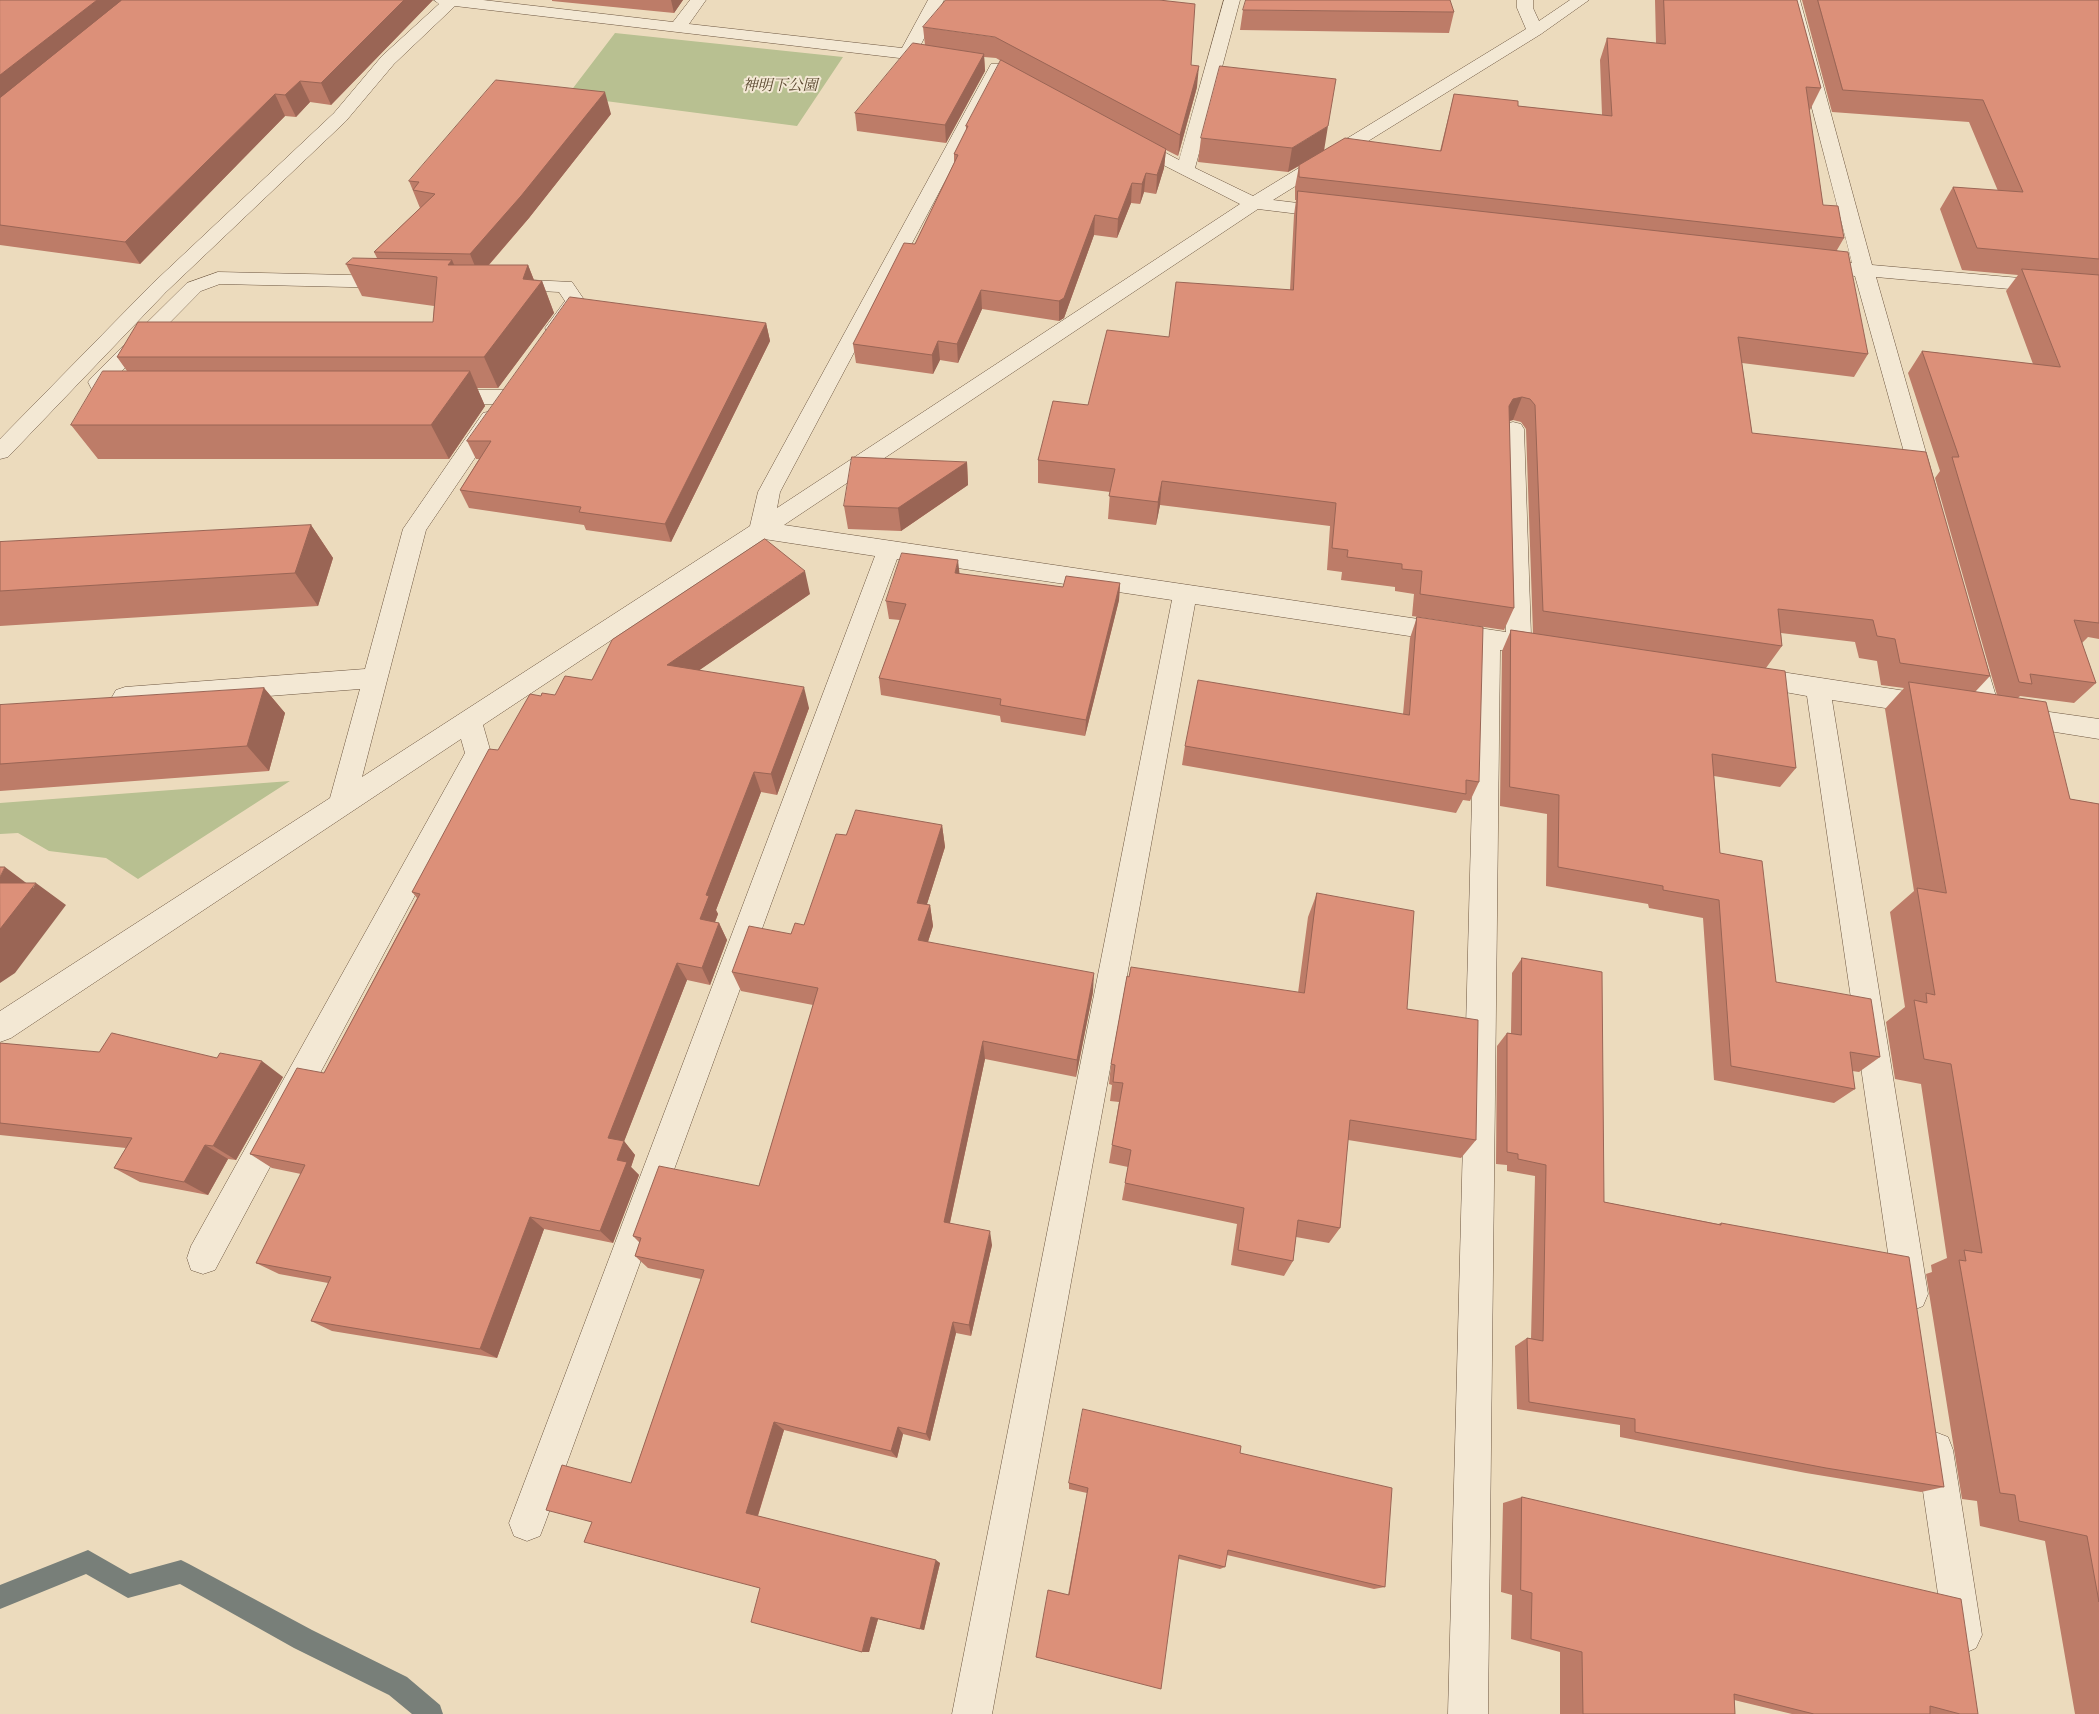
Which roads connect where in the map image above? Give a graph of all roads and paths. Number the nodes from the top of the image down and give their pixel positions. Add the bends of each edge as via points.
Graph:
1 (449, 0) edge
2 (698, 0) edge
3 (936, 0) edge
4 (1232, 0) edge
5 (1525, 0) edge
6 (1580, 0) edge
7 (1792, 0) edge
8 (678, 27) junction
9 (1535, 31) junction
10 (908, 52) junction
11 (962, 60) edge
12 (997, 70) edge
13 (1116, 133) edge
14 (1185, 170) junction
15 (1254, 203) junction
16 (1352, 214) edge
17 (1795, 264) edge
18 (1864, 271) junction
19 (416, 282) edge
20 (486, 284) edge
21 (2099, 291) edge
22 (541, 347) edge
23 (519, 377) edge
24 (126, 397) edge
25 (425, 397) edge
26 (505, 398) junction
27 (1513, 429) edge
28 (0, 452) edge
29 (1932, 512) edge
30 (760, 530) junction
31 (889, 549) junction
32 (1185, 593) junction
33 (1964, 627) edge
34 (1488, 638) junction
35 (1519, 643) junction
36 (1567, 650) edge
37 (1731, 675) edge
38 (375, 678) junction
39 (1818, 688) junction
40 (99, 699) edge
41 (1988, 713) junction
42 (469, 720) junction
43 (2099, 729) edge
44 (342, 803) junction
45 (0, 1028) edge
46 (203, 1258) dead end
47 (1915, 1319) edge
48 (1930, 1418) edge
49 (527, 1523) dead end
50 (1967, 1665) edge
51 (972, 1714) edge
52 (1468, 1714) edge

1 - 8 street
1 - 28 street via 388,60 340,116 159,288
2 - 8 street
3 - 10 street
4 - 14 street
5 - 9 street
6 - 9 street
7 - 18 street
8 - 10 street
9 - 15 street
10 - 11 street
12 - 30 street via 769,492
13 - 14 street
14 - 15 street
15 - 16 street
15 - 30 street
17 - 18 street
18 - 21 street
18 - 29 street
19 - 24 street via 218,278 194,287 99,382 106,397
20 - 22 street via 565,286 575,301
23 - 26 street
25 - 26 street
26 - 38 street via 415,529
27 - 35 street
30 - 31 street
30 - 42 street
31 - 32 street
31 - 49 street
32 - 34 street
32 - 51 street
33 - 41 street
34 - 35 street
34 - 52 street
35 - 36 street
37 - 39 street
38 - 40 street
38 - 44 street
39 - 41 street
39 - 47 street
41 - 43 street
42 - 44 street
42 - 46 street via 478,753
44 - 45 street
48 - 50 street

